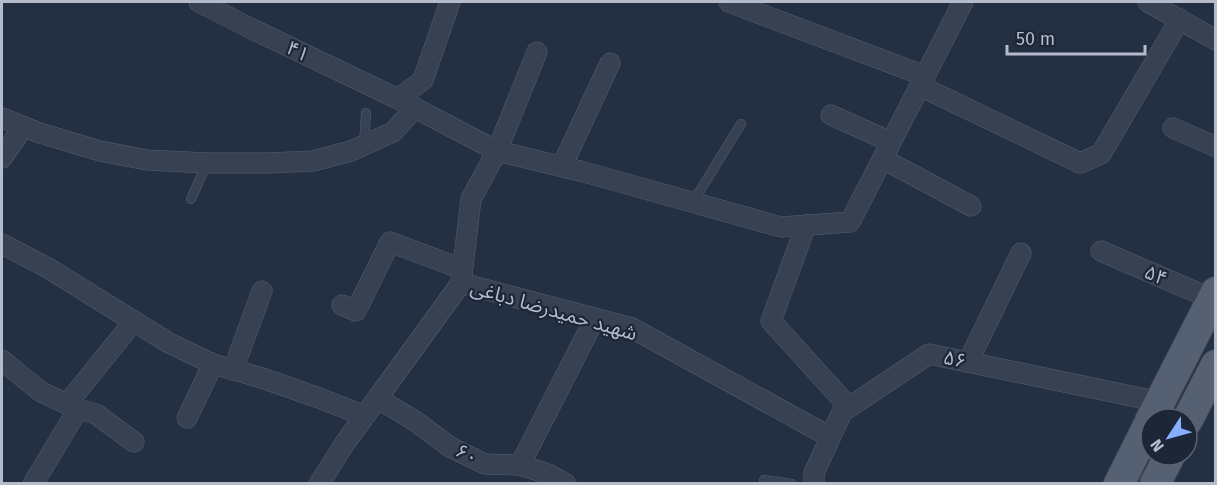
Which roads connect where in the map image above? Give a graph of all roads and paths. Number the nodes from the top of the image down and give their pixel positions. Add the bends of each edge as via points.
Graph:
1 (199, 2) edge
2 (450, 2) edge
3 (729, 2) edge
4 (963, 2) edge
5 (1148, 2) edge
6 (1180, 20) junction
7 (1215, 40) edge
8 (537, 52) dead end
9 (610, 63) dead end
10 (922, 81) junction
11 (407, 103) junction
12 (366, 113) dead end
13 (831, 115) dead end
14 (2, 118) edge
15 (741, 124) dead end
16 (23, 127) junction
17 (1173, 128) dead end
18 (364, 146) junction
19 (1215, 147) edge
20 (887, 150) junction
21 (497, 151) junction
22 (2, 158) edge
23 (207, 163) junction
24 (562, 166) junction
25 (191, 199) dead end
26 (693, 202) junction
27 (971, 206) dead end
28 (806, 225) junction
29 (2, 244) edge
30 (1101, 251) dead end
31 (1021, 254) dead end
32 (461, 276) junction
33 (262, 291) dead end
34 (1214, 295) edge
35 (342, 305) dead end
36 (595, 318) junction
37 (134, 321) junction
38 (2, 360) edge
39 (968, 362) junction
40 (213, 364) junction
41 (233, 370) junction
42 (1214, 372) edge
43 (378, 398) junction
44 (72, 406) junction
45 (849, 407) junction
46 (1157, 407) edge
47 (1195, 407) edge
48 (1139, 409) edge
49 (364, 416) junction
50 (187, 418) dead end
51 (830, 437) junction
52 (134, 442) dead end
53 (1139, 443) edge
54 (520, 465) junction
55 (1164, 467) edge
56 (764, 480) dead end
57 (33, 483) edge
58 (319, 483) edge
59 (566, 483) edge
60 (792, 483) edge
61 (814, 483) edge
62 (1119, 483) edge
63 (1155, 483) edge

1 - 11 street, ۴۱
2 - 11 street via 423,81
3 - 10 street
4 - 10 street
5 - 6 street
6 - 7 street
6 - 10 street via 1101,154 1080,163
8 - 21 street
9 - 24 street
10 - 20 street
11 - 18 street via 393,132
11 - 21 street, ۴۱
12 - 18 lane
13 - 20 street
14 - 16 street
15 - 26 lane
16 - 22 street
16 - 23 street via 100,151 147,160
17 - 19 street
18 - 23 street via 314,161
20 - 27 street
20 - 28 street, ۴۱ via 850,222
21 - 24 street, ۴۱
21 - 32 street via 471,199
23 - 25 lane
24 - 26 street, ۴۱
26 - 28 street, ۴۱ via 781,227
28 - 45 street via 771,321
29 - 37 street
30 - 34 street, ۵۴
31 - 39 street
32 - 35 street via 390,242 356,311
32 - 36 street, شهید حمیدرضا دباغی
32 - 43 street, شهید حمیدرضا دباغی
33 - 41 street
34 - 46 main road
36 - 51 street, شهید حمیدرضا دباغی via 632,328
36 - 54 street
37 - 40 street
37 - 44 street
38 - 44 street via 41,392
39 - 45 street, ۵۶ via 929,354
39 - 48 street, ۵۶
40 - 41 street
40 - 50 street
41 - 49 street
42 - 47 main road
43 - 49 street, شهید حمیدرضا دباغی
43 - 54 street, ۶۰ via 450,447 485,464
44 - 52 street via 96,414
44 - 57 street
45 - 51 street, ۵۶ via 842,412
49 - 58 street, شهید حمیدرضا دباغی
51 - 61 street, ۵۶ via 814,473
53 - 62 main road
54 - 59 street, ۶۰
55 - 63 main road
56 - 60 lane

